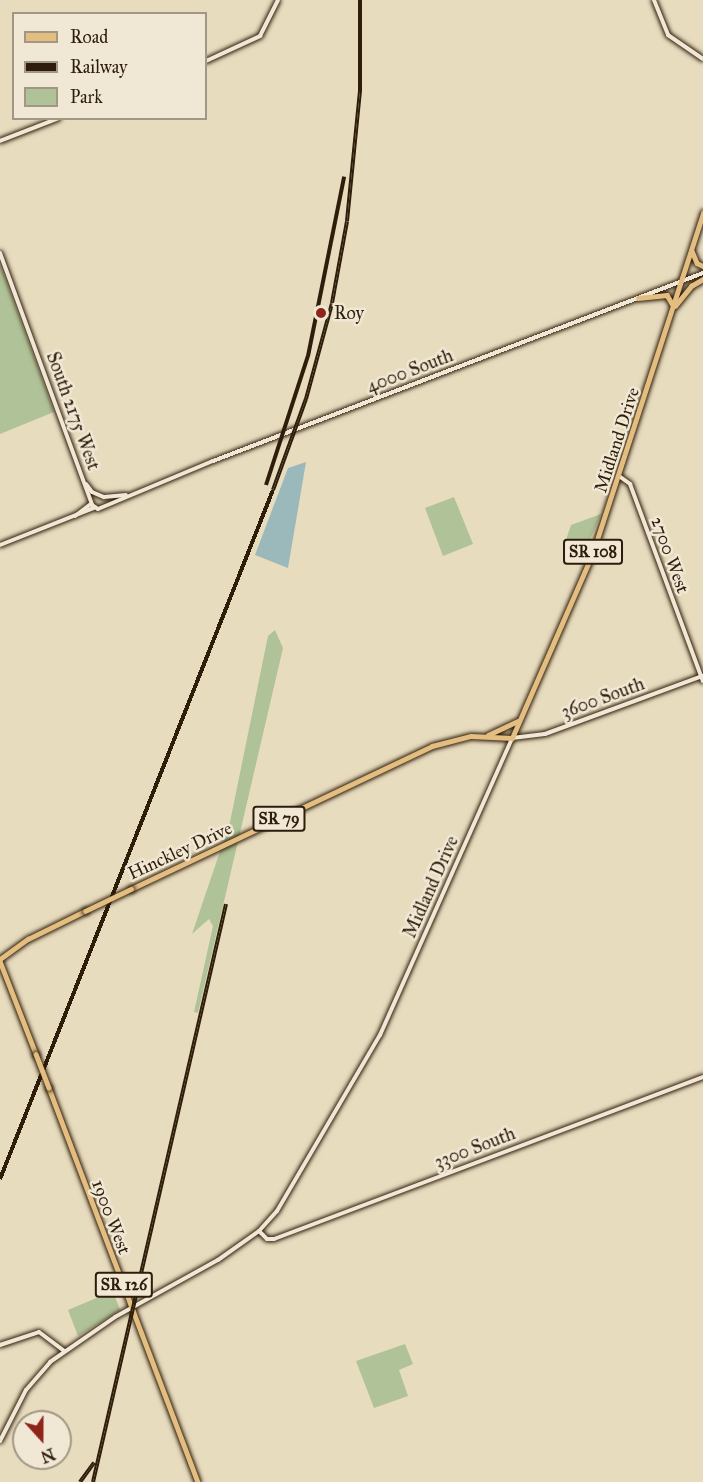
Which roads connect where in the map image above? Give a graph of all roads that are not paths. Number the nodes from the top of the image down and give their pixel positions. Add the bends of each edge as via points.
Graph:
1 (278, 0) edge
2 (654, 0) edge
3 (703, 59) edge
4 (207, 61) edge
5 (54, 120) edge
6 (0, 141) edge
7 (703, 213) edge
8 (691, 249) junction
9 (0, 253) edge
10 (703, 266) edge
11 (703, 273) edge
12 (703, 279) edge
13 (681, 281) junction
14 (638, 298) junction
15 (673, 308) junction
16 (619, 476) junction
17 (86, 483) junction
18 (97, 495) junction
19 (127, 495) junction
20 (104, 497) junction
21 (92, 503) junction
22 (105, 505) junction
23 (0, 545) edge
24 (702, 678) edge
25 (520, 720) junction
26 (485, 736) junction
27 (512, 738) junction
28 (0, 960) edge
29 (703, 1077) edge
30 (259, 1231) junction
31 (133, 1309) junction
32 (0, 1345) edge
33 (64, 1351) junction
34 (0, 1441) edge
35 (198, 1482) edge

1 - 4 street via 260,36
2 - 3 street via 668,35
5 - 6 street
7 - 8 main road, Midland Drive / SR 108
8 - 10 main road via 697,263
8 - 13 main road, Midland Drive / SR 108
9 - 17 street, South 2175 West
11 - 13 street, 4000 South
12 - 15 main road via 691,286
13 - 14 street, 4000 South
13 - 15 main road, Midland Drive / SR 108
14 - 15 main road via 666,295
14 - 19 street, 4000 South
15 - 16 main road, Midland Drive / SR 108
16 - 24 street, 2700 West via 630,484
16 - 25 main road, Midland Drive / SR 108 via 592,555
17 - 18 street, South 2175 West
17 - 21 street, South 2175 West
18 - 20 street
18 - 21 street
19 - 20 street, 4000 South
19 - 22 street, 4000 South
20 - 22 street
21 - 22 street, 4000 South
21 - 23 street via 75,516
24 - 27 street, 3600 South via 545,734
25 - 26 main road
25 - 27 main road, Midland Drive / SR 108
26 - 27 main road, Hinckley Drive / SR 79
26 - 28 main road, Hinckley Drive / SR 79, bridge via 432,746 28,939
27 - 30 street, Midland Drive / SR 108 via 380,1035 283,1203
28 - 31 main road, 1900 West / SR 126, bridge
29 - 30 street, 3300 South via 274,1239 267,1239
30 - 31 street, Midland Drive / SR 108 via 218,1260
31 - 33 street, Midland Drive
31 - 35 main road, 1900 West / SR 126
32 - 33 street via 39,1332
33 - 34 street, Midland Drive via 26,1390

